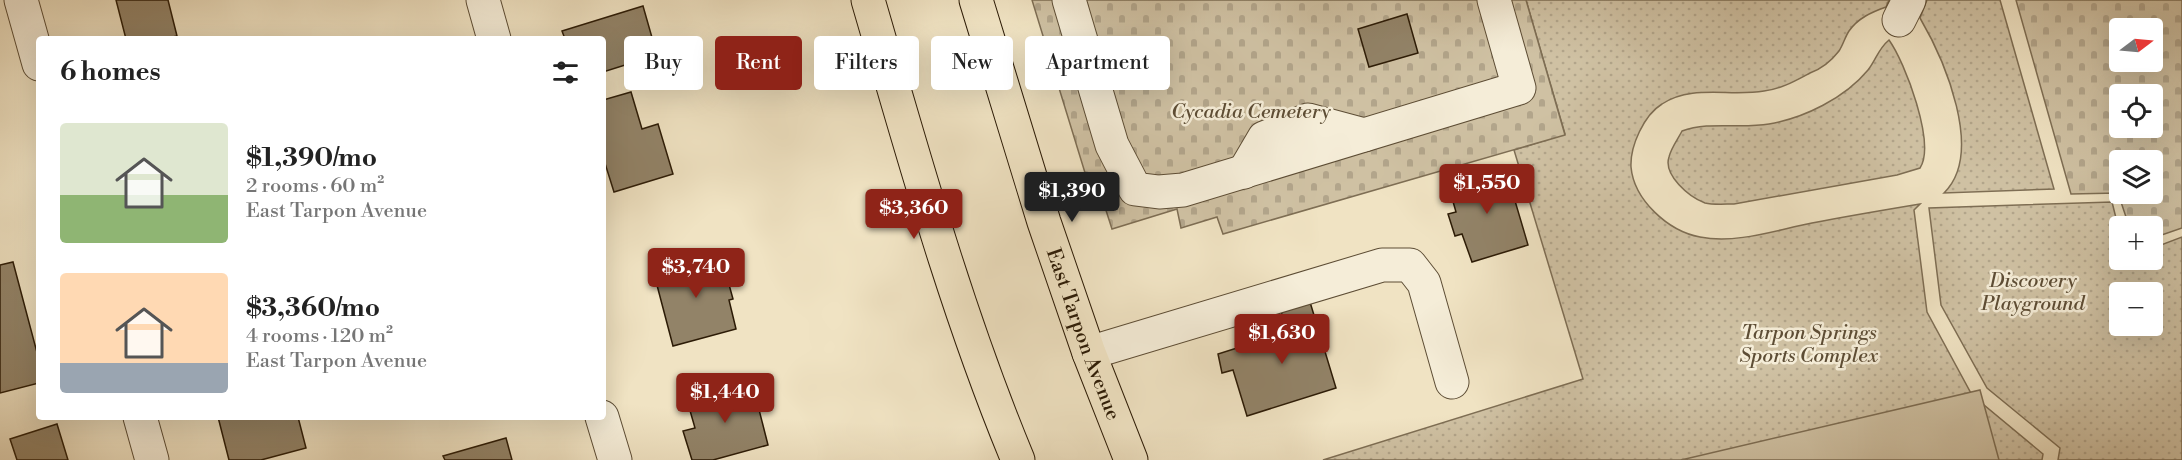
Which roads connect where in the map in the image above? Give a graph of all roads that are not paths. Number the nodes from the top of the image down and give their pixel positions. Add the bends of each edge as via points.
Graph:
1 (21, 0) edge
2 (483, 0) edge
3 (868, 0) edge
4 (976, 0) edge
5 (1069, 0) edge
6 (1494, 0) edge
7 (493, 36) edge
8 (36, 53) edge
9 (1089, 353) junction
10 (1452, 382) dead end
11 (141, 420) edge
12 (603, 420) edge
13 (152, 460) edge
14 (615, 460) edge
15 (1018, 460) edge
16 (1131, 460) edge

1 - 8 street
2 - 7 street
3 - 15 main road via 957,292
4 - 9 main road, East Tarpon Avenue
5 - 6 street via 1112,146 1135,189 1159,192 1183,190 1519,88
9 - 10 street via 1396,263 1410,265 1424,284
9 - 16 main road, East Tarpon Avenue
11 - 13 street
12 - 14 street

